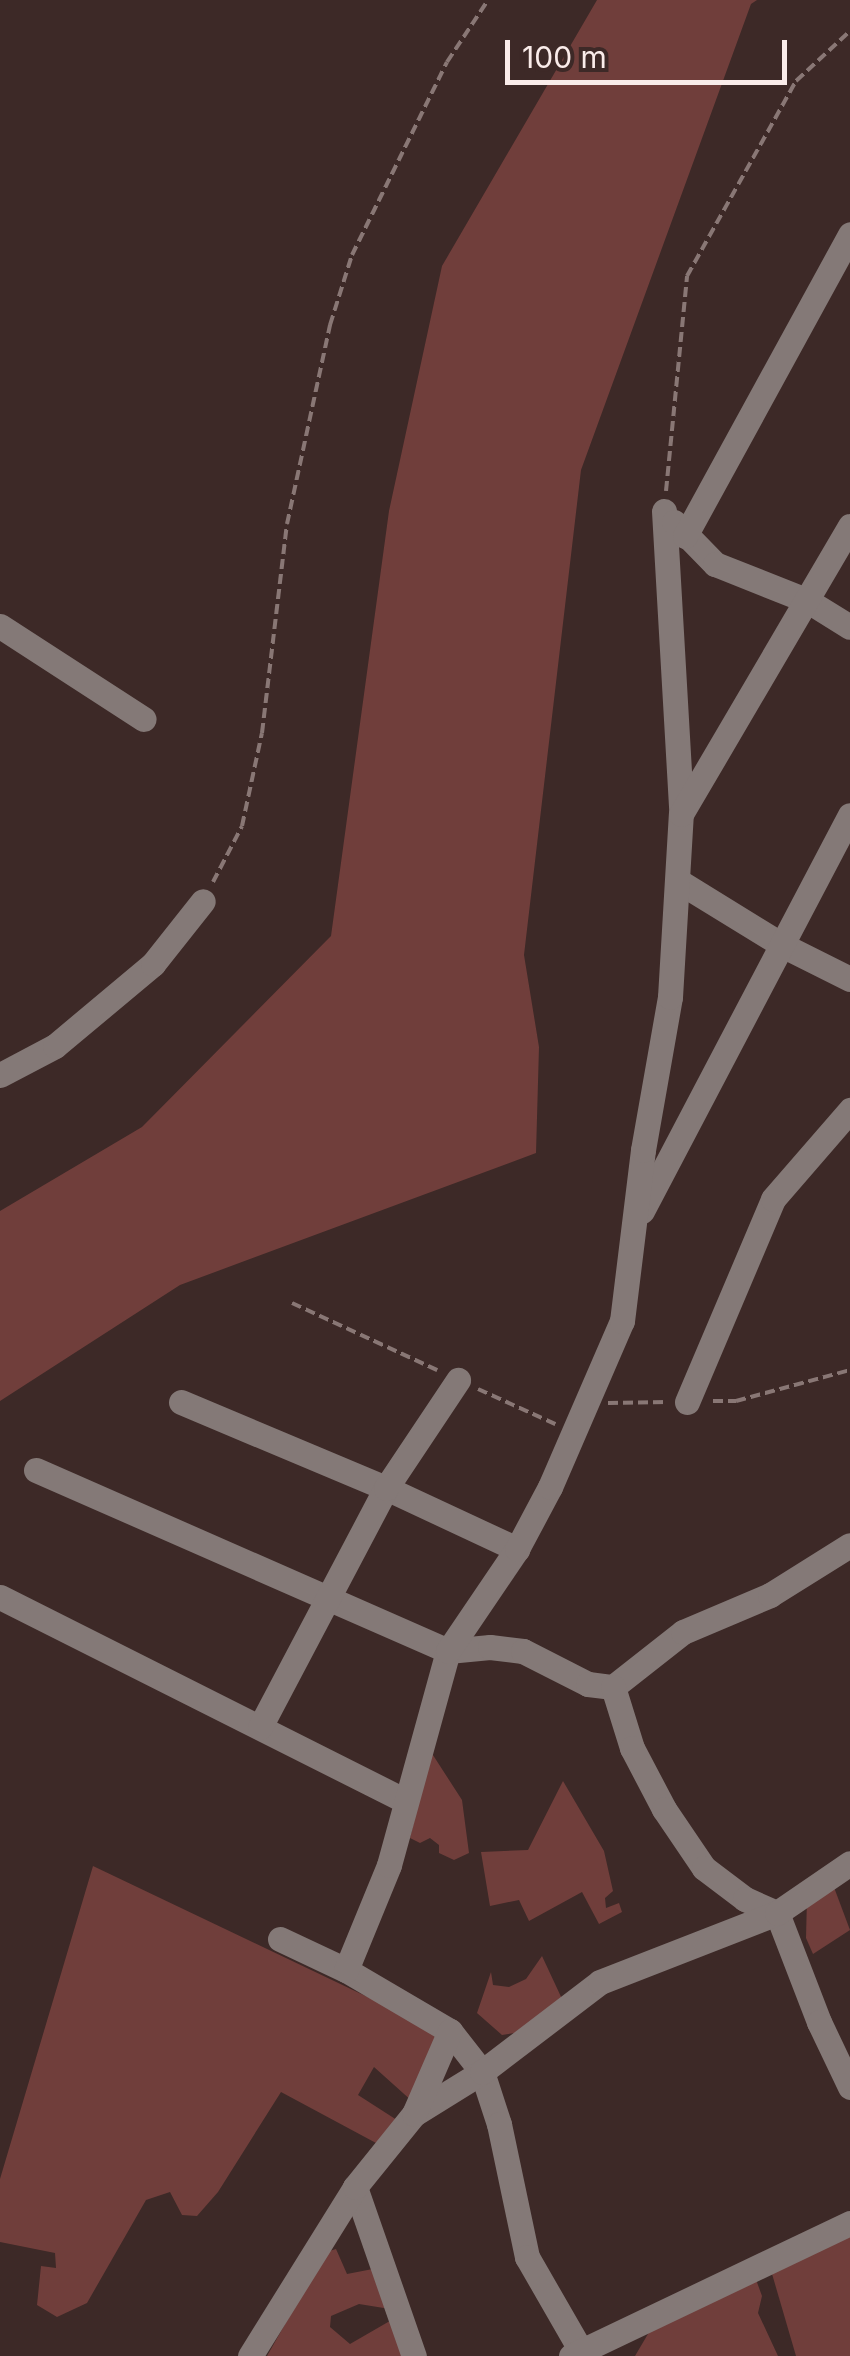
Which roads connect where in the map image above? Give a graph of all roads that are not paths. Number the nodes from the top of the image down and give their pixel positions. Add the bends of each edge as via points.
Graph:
1 (850, 234) edge
2 (850, 526) edge
3 (685, 536) junction
4 (808, 601) junction
5 (0, 626) edge
6 (850, 627) edge
7 (144, 719) dead end
8 (681, 814) junction
9 (850, 815) edge
10 (678, 881) junction
11 (203, 901) road end
12 (782, 945) junction
13 (850, 979) edge
14 (0, 1074) edge
15 (850, 1110) edge
16 (635, 1224) junction
17 (458, 1380) road end
18 (180, 1402) dead end
19 (687, 1402) road end
20 (36, 1470) dead end
21 (386, 1488) junction
22 (850, 1545) edge
23 (517, 1549) junction
24 (0, 1597) edge
25 (330, 1599) junction
26 (448, 1651) junction
27 (613, 1688) junction
28 (260, 1728) junction
29 (404, 1800) junction
30 (850, 1863) edge
31 (777, 1913) junction
32 (280, 1940) dead end
33 (346, 1970) junction
34 (450, 2031) junction
35 (482, 2072) junction
36 (850, 2087) edge
37 (414, 2114) junction
38 (355, 2187) junction
39 (850, 2223) edge
40 (579, 2354) edge
41 (250, 2356) edge
42 (414, 2356) edge

1 - 3 street
2 - 4 street
3 - 4 street via 715,564
3 - 8 street via 664,511
4 - 6 street
4 - 8 street
5 - 7 street
8 - 10 street
9 - 12 street
10 - 12 street
10 - 16 street via 670,997
11 - 14 street via 152,964 54,1046
12 - 13 street
12 - 16 street
15 - 19 street via 773,1199
16 - 23 street via 622,1321
17 - 21 street
18 - 21 street
20 - 25 street
21 - 23 street
21 - 25 street
22 - 27 street via 770,1595 684,1632
23 - 26 street
24 - 28 street
25 - 26 street
25 - 28 street
26 - 27 street via 524,1651 588,1684
26 - 29 street
27 - 31 street via 632,1748 704,1868
28 - 29 street
29 - 33 street via 389,1865
30 - 31 street
31 - 35 street via 600,1982
31 - 36 street
32 - 33 street
33 - 34 street
34 - 35 street
34 - 37 street
35 - 37 street
35 - 40 street via 527,2258
37 - 38 street
38 - 41 street
38 - 42 street
39 - 40 street

